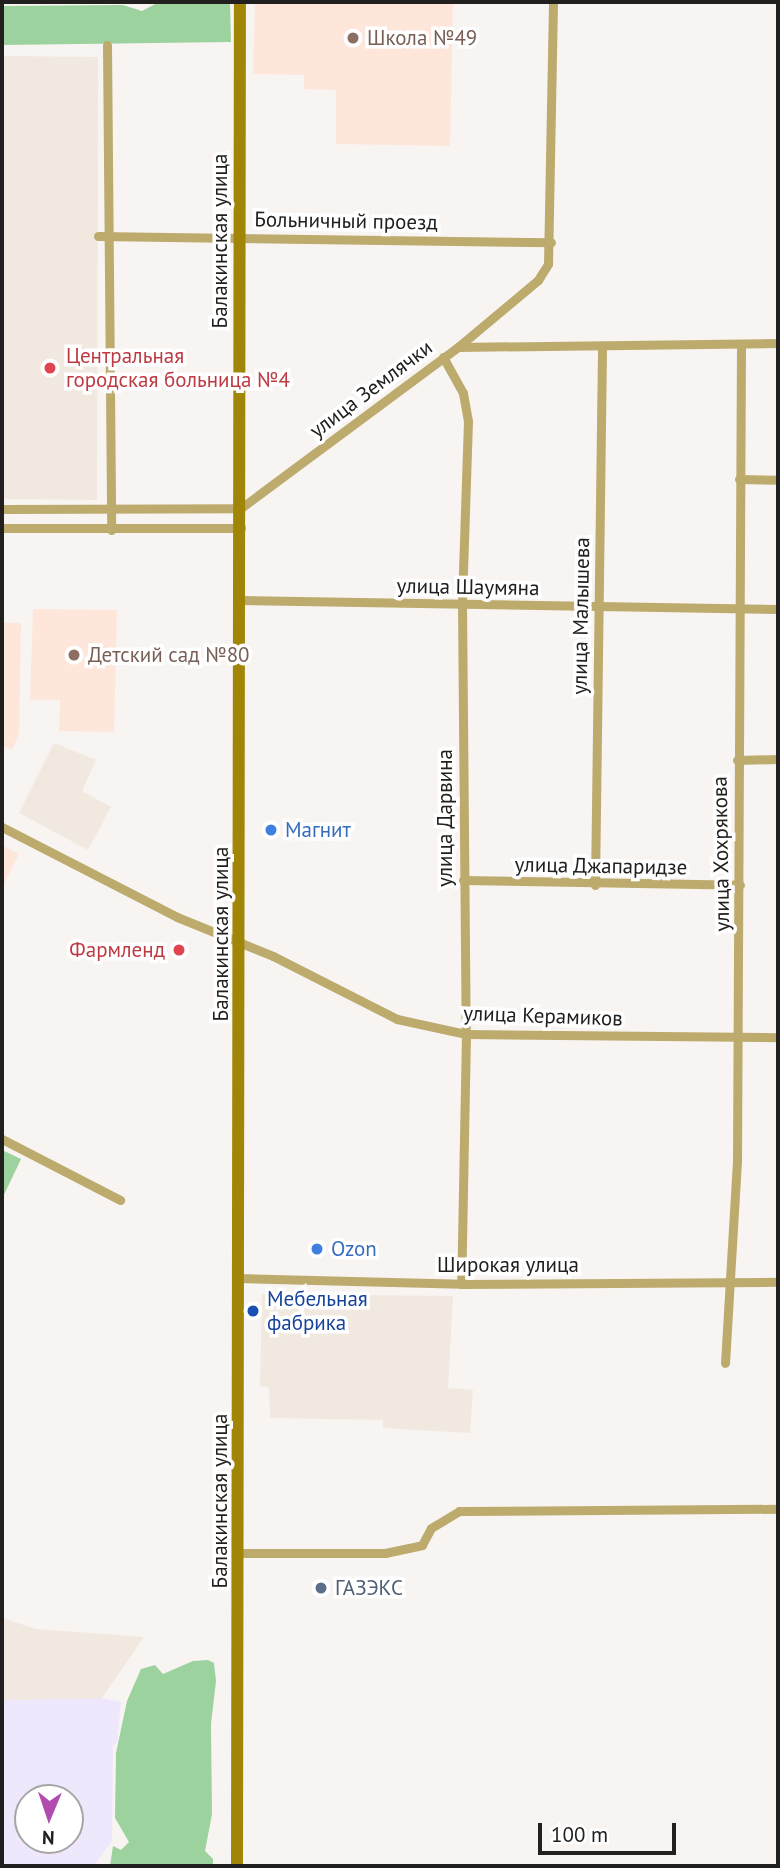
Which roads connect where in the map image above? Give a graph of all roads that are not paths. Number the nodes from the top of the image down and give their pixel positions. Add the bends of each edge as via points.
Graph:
1 (240, 2) edge
2 (553, 2) edge
3 (107, 45) dead end
4 (103, 236) junction
5 (239, 236) junction
6 (551, 242) junction
7 (778, 343) edge
8 (741, 344) junction
9 (457, 347) junction
10 (602, 347) junction
11 (443, 357) junction
12 (739, 479) junction
13 (778, 480) edge
14 (241, 508) junction
15 (2, 509) edge
16 (111, 510) junction
17 (2, 528) edge
18 (242, 528) junction
19 (111, 530) junction
20 (241, 600) junction
21 (462, 604) junction
22 (599, 607) junction
23 (736, 608) junction
24 (778, 609) edge
25 (737, 760) junction
26 (778, 760) edge
27 (2, 828) edge
28 (463, 880) junction
29 (596, 885) junction
30 (740, 885) junction
31 (242, 943) junction
32 (466, 1034) junction
33 (738, 1037) junction
34 (778, 1037) edge
35 (2, 1139) edge
36 (120, 1200) dead end
37 (238, 1278) junction
38 (731, 1281) junction
39 (778, 1282) edge
40 (461, 1284) junction
41 (725, 1363) dead end
42 (778, 1509) edge
43 (239, 1553) junction
44 (237, 1866) edge

1 - 5 main road, Балакинская улица
2 - 6 street
3 - 4 street
4 - 5 street, Больничный проезд
4 - 16 street
5 - 6 street, Больничный проезд
5 - 14 main road, Балакинская улица
6 - 9 street via 548,264 538,280
7 - 8 street, улица Землячки
8 - 10 street, улица Землячки
8 - 12 street, улица Хохрякова
9 - 10 street, улица Землячки
9 - 11 street, улица Землячки
10 - 22 street, улица Малышева
11 - 14 street, улица Землячки
11 - 21 street, улица Дарвина via 463,393 468,421
12 - 13 street
12 - 23 street, улица Хохрякова
14 - 16 street
14 - 18 main road, Балакинская улица
15 - 16 street
16 - 19 street
17 - 19 street
18 - 19 street
18 - 20 main road, Балакинская улица
20 - 21 street, улица Шаумяна
20 - 31 main road, Балакинская улица
21 - 22 street, улица Шаумяна
21 - 28 street, улица Дарвина
22 - 23 street, улица Шаумяна
22 - 29 street, улица Малышева
23 - 24 street, улица Шаумяна
23 - 25 street, улица Хохрякова
25 - 26 street
25 - 30 street, улица Хохрякова
27 - 31 street, улица Керамиков via 177,917
28 - 29 street, улица Джапаридзе
28 - 32 street, улица Дарвина
29 - 30 street, улица Джапаридзе
30 - 33 street, улица Хохрякова
31 - 32 street, улица Керамиков via 397,1019
31 - 37 main road, Балакинская улица
32 - 33 street, улица Керамиков
32 - 40 street, улица Дарвина
33 - 34 street, улица Керамиков
33 - 38 street, улица Хохрякова
35 - 36 street
37 - 40 street, Широкая улица
37 - 43 main road, Балакинская улица
38 - 39 street, Широкая улица
38 - 40 street, Широкая улица
38 - 41 street, улица Хохрякова
42 - 43 street via 459,1511 431,1528 422,1545 386,1553
43 - 44 main road, Балакинская улица

